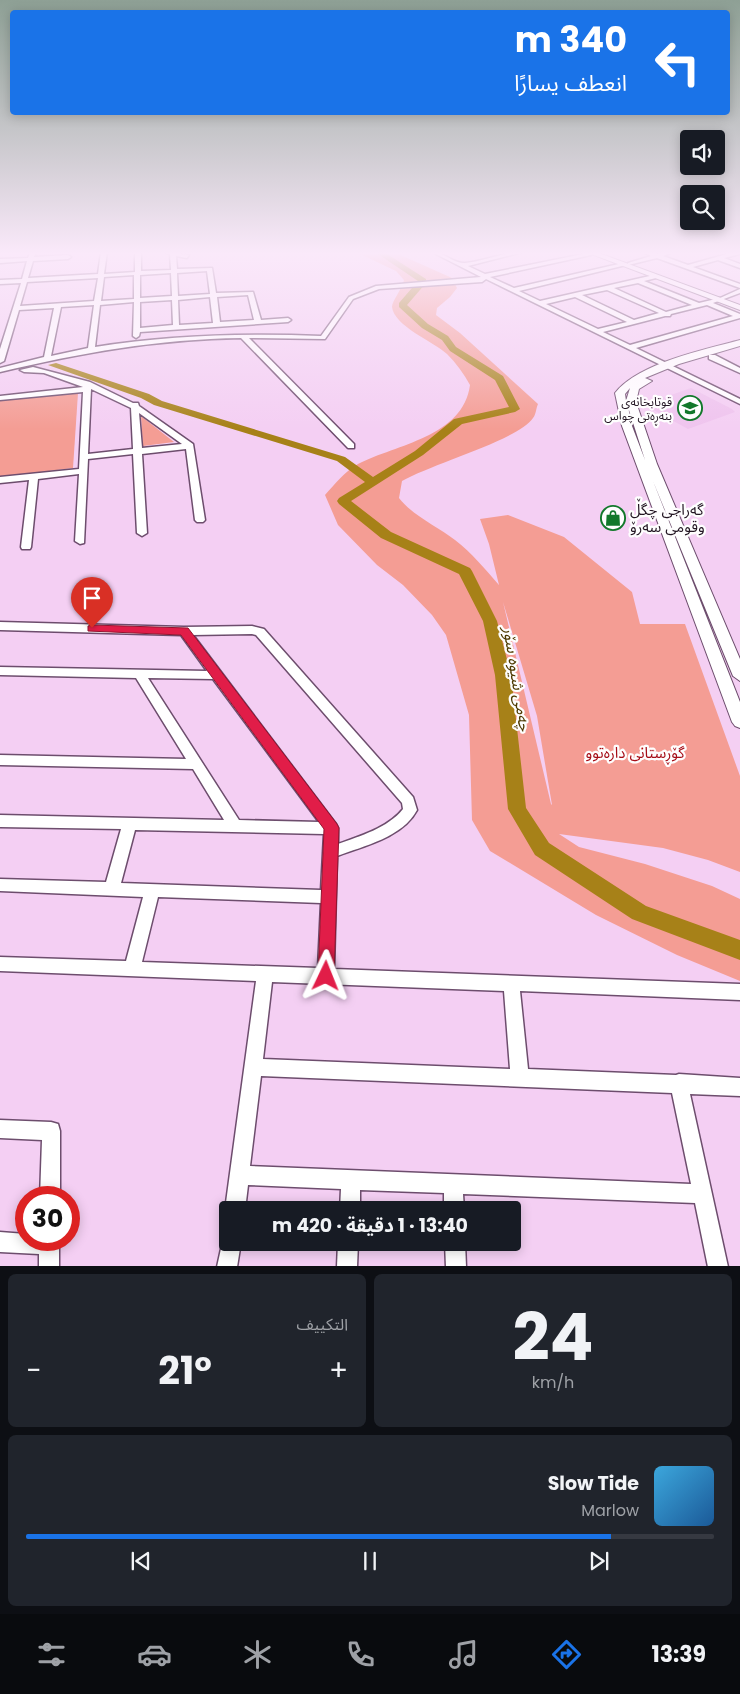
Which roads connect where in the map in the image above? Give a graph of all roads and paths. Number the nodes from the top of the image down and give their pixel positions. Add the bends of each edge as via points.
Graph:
1 (15, 311) edge
2 (57, 311) edge
3 (96, 311) edge
4 (136, 311) edge
5 (175, 311) edge
6 (215, 311) edge
7 (255, 311) edge
8 (342, 311) edge
9 (557, 311) edge
10 (609, 311) edge
11 (661, 311) edge
12 (680, 311) edge
13 (727, 311) edge
14 (668, 314) junction
15 (740, 316) edge
16 (288, 320) dead end
17 (258, 322) junction
18 (12, 323) junction
19 (634, 323) junction
20 (0, 324) edge
21 (217, 324) junction
22 (176, 327) junction
23 (135, 330) junction
24 (599, 331) junction
25 (242, 336) junction
26 (136, 343) junction
27 (740, 343) edge
28 (631, 347) junction
29 (740, 348) edge
30 (92, 350) junction
31 (712, 357) junction
32 (47, 359) junction
33 (0, 361) edge
34 (32, 365) junction
35 (671, 368) junction
36 (0, 370) edge
37 (740, 370) edge
38 (0, 376) edge
39 (87, 386) junction
40 (0, 398) edge
41 (740, 402) edge
42 (135, 405) junction
43 (190, 446) junction
44 (351, 446) dead end
45 (137, 451) junction
46 (84, 457) junction
47 (83, 471) junction
48 (34, 477) junction
49 (0, 480) edge
50 (200, 520) dead end
51 (142, 533) dead end
52 (80, 542) dead end
53 (26, 547) dead end
54 (684, 556) junction
55 (0, 626) edge
56 (184, 631) junction
57 (737, 661) edge
58 (0, 671) edge
59 (140, 674) junction
60 (217, 675) junction
61 (740, 676) edge
62 (740, 722) edge
63 (0, 760) edge
64 (197, 764) junction
65 (0, 821) edge
66 (130, 824) junction
67 (236, 827) junction
68 (332, 828) junction
69 (332, 852) junction
70 (0, 885) edge
71 (112, 889) junction
72 (152, 890) junction
73 (329, 897) junction
74 (0, 964) edge
75 (132, 968) junction
76 (264, 973) junction
77 (326, 976) junction
78 (512, 983) junction
79 (740, 992) edge
80 (254, 1067) junction
81 (520, 1078) junction
82 (678, 1084) junction
83 (740, 1087) edge
84 (0, 1129) edge
85 (240, 1175) junction
86 (351, 1180) junction
87 (453, 1185) junction
88 (50, 1186) edge
89 (703, 1194) junction
90 (236, 1201) edge
91 (350, 1201) edge
92 (454, 1201) edge
93 (0, 1242) edge
94 (15, 1242) edge
95 (49, 1251) edge
96 (229, 1251) edge
97 (348, 1251) edge
98 (455, 1251) edge
99 (49, 1266) edge
100 (227, 1266) edge
101 (347, 1266) edge
102 (456, 1266) edge
103 (718, 1266) edge

1 - 18 street
2 - 32 street
3 - 30 street
4 - 23 street
5 - 22 street
6 - 21 street
7 - 17 street
8 - 25 street via 323,338
9 - 24 street
10 - 19 street
11 - 14 street
12 - 14 street
13 - 15 street
14 - 19 street
15 - 28 street
16 - 17 street
17 - 21 street
18 - 20 street
18 - 33 street
19 - 24 street
21 - 22 street
22 - 23 street
23 - 26 street
24 - 28 street
25 - 26 street
25 - 44 street
26 - 30 street
27 - 35 main road
28 - 35 street
29 - 31 main road
30 - 32 street
31 - 35 main road
31 - 37 street
32 - 34 street
34 - 36 street
34 - 38 street
34 - 39 street
35 - 41 street
35 - 54 main road via 632,380 620,393 620,400 627,426
39 - 40 street
39 - 42 street
39 - 46 street
42 - 43 street
42 - 45 street
43 - 45 street
43 - 50 street
45 - 46 street
45 - 51 street
46 - 47 street
47 - 48 street
47 - 52 street
48 - 49 street
48 - 53 street
54 - 57 main road
54 - 62 main road
55 - 56 street
56 - 60 street
56 - 69 street via 260,632 408,801 410,810 406,818
57 - 61 main road
58 - 59 street
59 - 60 street
59 - 64 street
60 - 68 street
63 - 64 street
64 - 67 street
65 - 66 street
66 - 67 street
66 - 71 street
67 - 68 street
68 - 69 street
69 - 73 street
70 - 71 street
71 - 72 street
72 - 73 street
72 - 75 street
73 - 77 street
74 - 75 street
75 - 76 street
76 - 77 street
76 - 80 street
77 - 78 street
78 - 79 street
78 - 81 street
80 - 81 street
80 - 85 street
81 - 82 street
82 - 83 street
82 - 89 street
84 - 88 street via 51,1131
85 - 86 street
85 - 90 street
86 - 87 street
86 - 91 street
87 - 89 street
87 - 92 street
89 - 103 street
93 - 94 street
95 - 99 street
96 - 100 street
97 - 101 street
98 - 102 street

